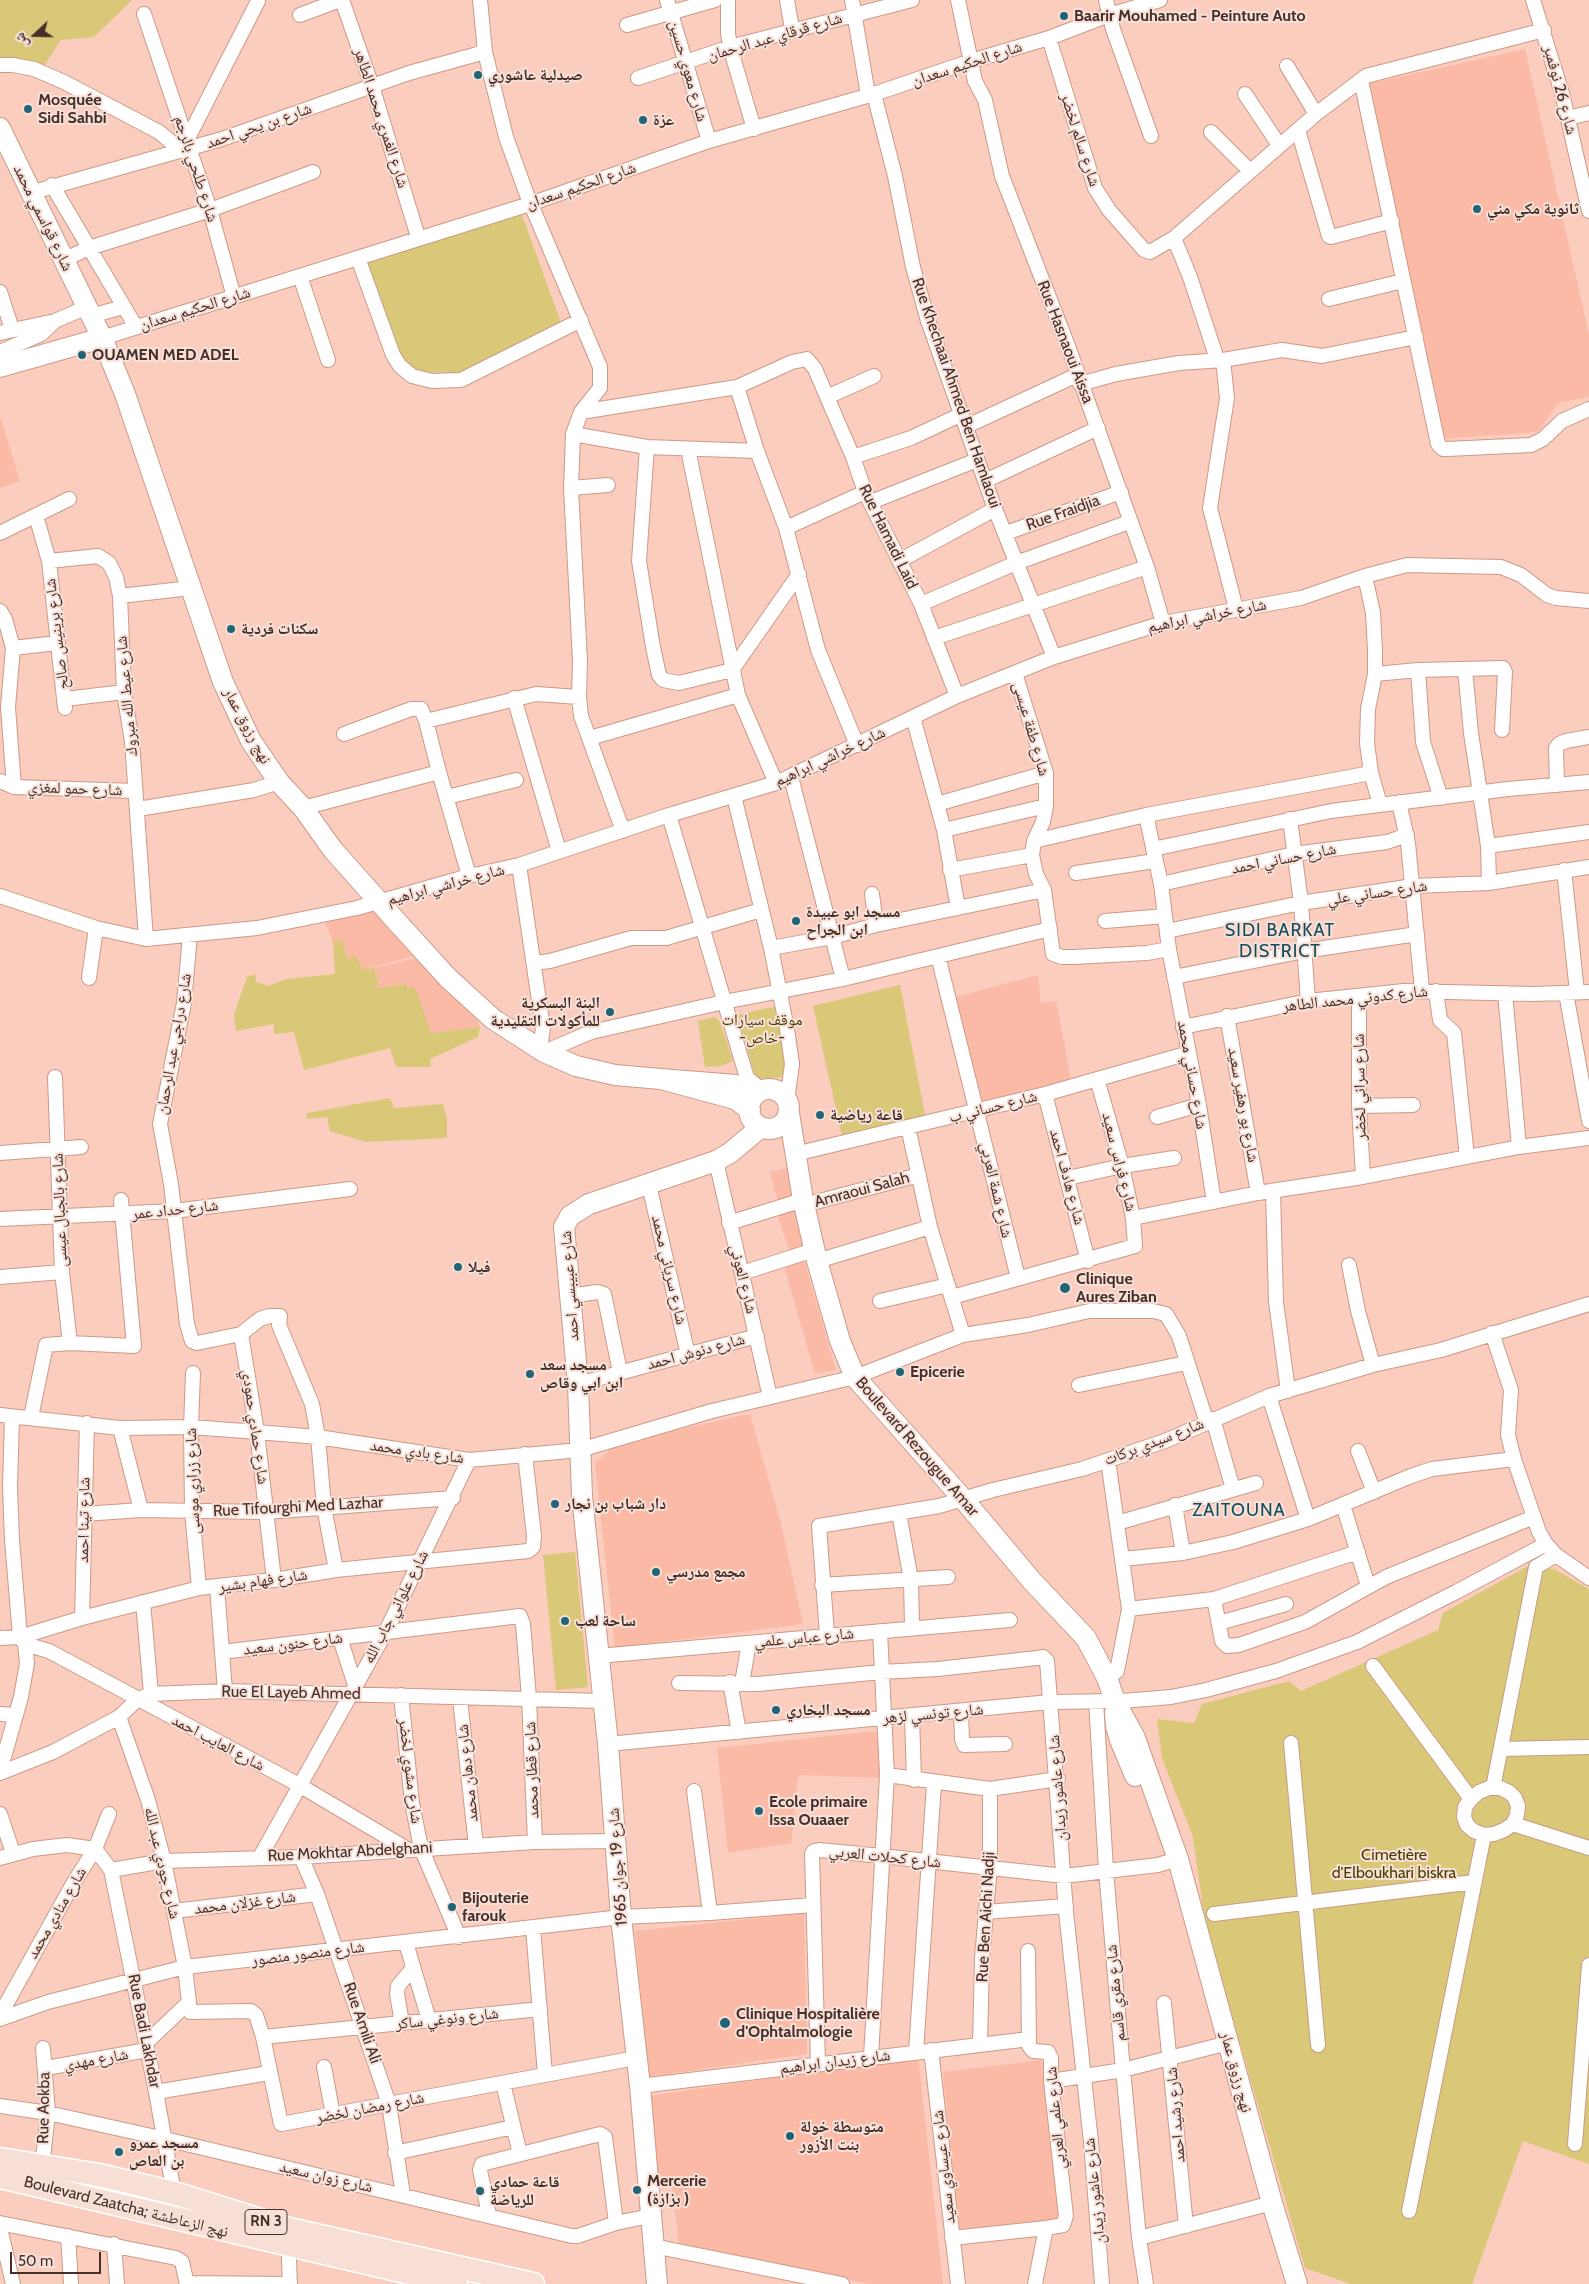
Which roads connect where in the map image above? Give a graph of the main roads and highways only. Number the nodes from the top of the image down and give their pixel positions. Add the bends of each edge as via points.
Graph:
1 (0, 128) edge
2 (102, 338) junction
3 (5, 358) edge
4 (755, 1099) junction
5 (788, 1107) junction
6 (766, 1128) junction
7 (795, 1154) junction
8 (580, 1450) joint
9 (1106, 1701) junction
10 (1173, 1861) junction
11 (0, 2159) edge
12 (40, 2176) junction
13 (0, 2177) edge
14 (1267, 2205) junction
15 (288, 2237) junction
16 (456, 2284) edge
17 (533, 2284) edge
18 (657, 2284) edge
19 (1285, 2284) edge
20 (1297, 2284) edge

1 - 2 main road, شارع قواسمي محمد
2 - 3 main road, شارع الحكيم سعدان
2 - 4 main road, نهج رزوق عمار via 125,394 223,682 252,741 333,850 448,978 493,1019 542,1051 576,1066 614,1075 736,1085
4 - 5 main road via 774,1089
4 - 6 main road via 753,1120
5 - 6 main road via 782,1124
5 - 7 main road, Boulevard Rezougue Amar
6 - 7 main road via 786,1139
6 - 8 main road, شارع عبيبسي احمد via 716,1161 589,1204 568,1218 564,1237 578,1384
7 - 9 main road, Boulevard Rezougue Amar via 816,1256 840,1342 855,1377 1032,1581 1086,1638 1107,1678
8 - 18 main road, شارع 19 جوان 1965
9 - 10 main road, Boulevard Rezougue Amar
9 - 10 main road, Boulevard Rezougue Amar via 1136,1738
10 - 14 main road, نهج رزوق عمار
11 - 12 main road, Boulevard Zaatcha; نهج الزعاطشة / RN 3
12 - 13 main road, Boulevard Zaatcha; نهج الزعاطشة / RN 3
12 - 15 main road, Boulevard Zaatcha; نهج الزعاطشة / RN 3
12 - 15 main road, Boulevard Zaatcha; نهج الزعاطشة / RN 3 via 99,2175 174,2193
14 - 19 main road, نهج رزوق عمار
14 - 20 main road, نهج رزوق عمار
15 - 16 main road, Boulevard Zaatcha; نهج الزعاطشة / RN 3
15 - 17 main road, Boulevard Zaatcha; نهج الزعاطشة / RN 3

